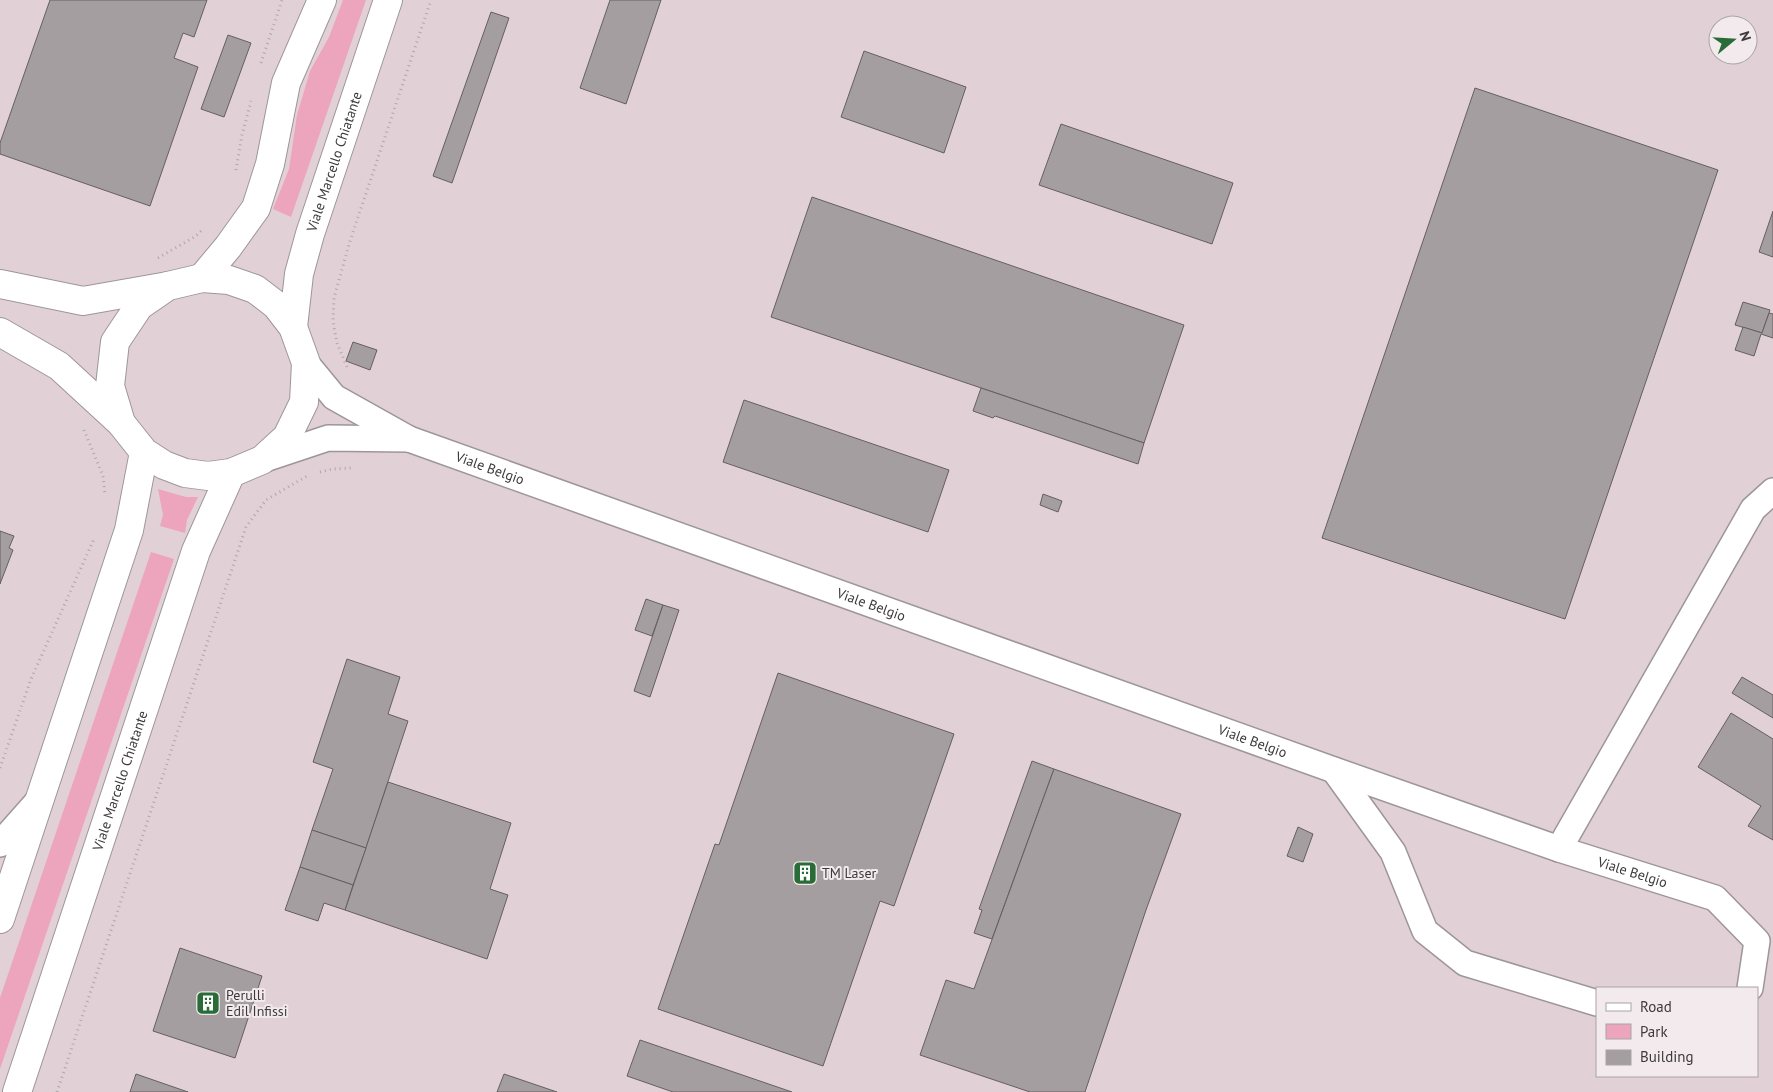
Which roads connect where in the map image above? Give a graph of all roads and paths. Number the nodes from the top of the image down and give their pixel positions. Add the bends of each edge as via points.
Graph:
1 (322, 0) edge
2 (388, 0) edge
3 (430, 0) edge
4 (202, 278) junction
5 (0, 284) edge
6 (168, 286) junction
7 (293, 327) junction
8 (0, 332) edge
9 (306, 363) junction
10 (352, 373) dead end
11 (120, 422) junction
12 (409, 439) junction
13 (368, 440) junction
14 (144, 452) junction
15 (262, 460) junction
16 (232, 473) junction
17 (1773, 491) edge
18 (1334, 770) junction
19 (41, 797) junction
20 (0, 844) edge
21 (1559, 849) junction
22 (0, 919) edge
23 (1750, 987) edge
24 (1596, 1003) edge
25 (17, 1092) edge
26 (57, 1092) edge

1 - 4 street via 286,83 270,164 256,208
2 - 7 street, Viale Marcello Chiatante via 310,234 299,274
3 - 10 path via 334,298 337,343
4 - 6 street, Viale Marcello Chiatante
4 - 7 street, Viale Marcello Chiatante via 229,280 254,289 276,305
5 - 6 street via 83,301
6 - 11 street, Viale Marcello Chiatante via 139,306 115,342 110,386
7 - 9 street, Viale Marcello Chiatante
8 - 11 street via 59,366
9 - 12 street, Viale Belgio via 334,397
9 - 15 street, Viale Marcello Chiatante via 304,402 287,437
11 - 14 street, Viale Marcello Chiatante
12 - 13 street, Viale Belgio
12 - 18 street, Viale Belgio
13 - 15 street, Viale Belgio via 328,438
13 - 26 path via 360,467 312,473 266,500 246,527
14 - 16 street, Viale Marcello Chiatante via 185,473 208,476
14 - 19 street via 129,530
15 - 16 street, Viale Marcello Chiatante
16 - 25 street, Viale Marcello Chiatante via 196,551
17 - 21 street via 1753,509
18 - 21 street, Viale Belgio
18 - 24 street via 1393,852 1424,931 1465,963
19 - 20 street
19 - 22 street
21 - 23 street, Viale Belgio via 1715,898 1757,941

